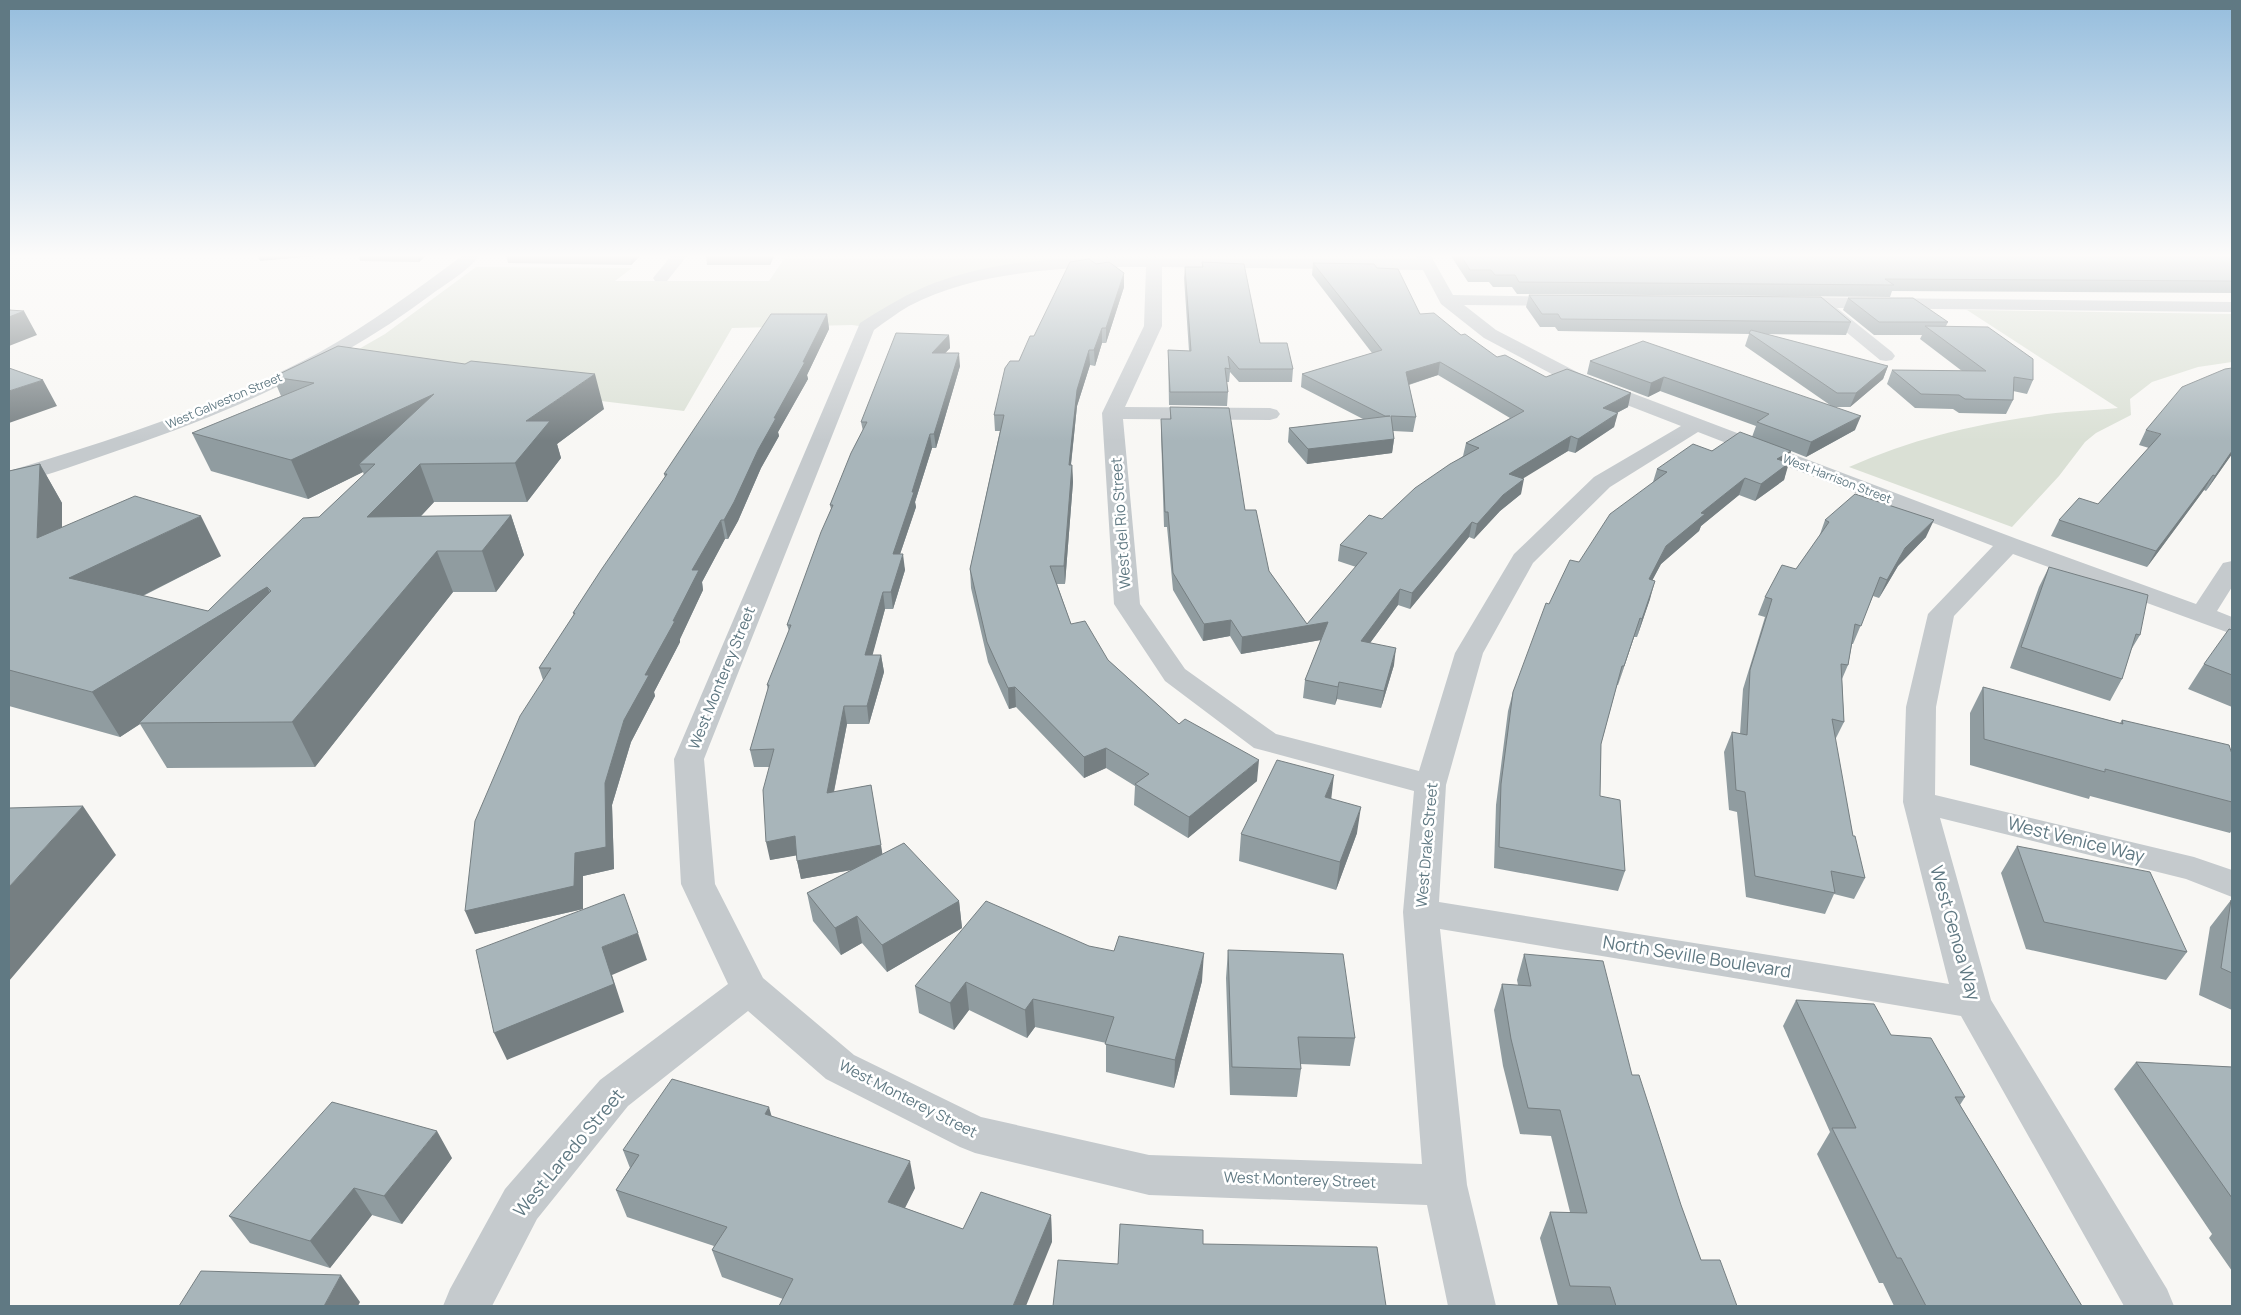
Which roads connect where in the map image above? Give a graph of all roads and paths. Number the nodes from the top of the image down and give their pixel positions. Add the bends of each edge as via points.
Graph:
1 (387, 317) edge
2 (881, 317) edge
3 (1153, 317) edge
4 (1469, 317) edge
5 (1839, 317) edge
6 (1886, 356) dead end
7 (1112, 412) junction
8 (1270, 414) dead end
9 (1696, 425) junction
10 (9, 478) edge
11 (2009, 544) junction
12 (2232, 568) edge
13 (2202, 614) junction
14 (2232, 626) edge
15 (1430, 785) junction
16 (1919, 802) junction
17 (2232, 884) edge
18 (1422, 912) junction
19 (749, 989) junction
20 (1973, 1003) junction
21 (1445, 1185) junction
22 (467, 1306) edge
23 (1472, 1306) edge
24 (2150, 1306) edge

1 - 10 street, West Galveston Street via 367,332 296,370 229,401 159,429
2 - 19 street, West Monterey Street via 866,327 689,759 698,884
3 - 7 street, West del Rio Street via 1153,326
4 - 9 street, West Harrison Street via 1490,334 1572,377
5 - 6 street
7 - 8 street
7 - 15 street, West del Rio Street via 1127,604 1175,675 1265,741
9 - 11 street, West Harrison Street
9 - 15 street, West Drake Street via 1602,482 1523,559 1469,653
11 - 13 street, West Harrison Street
11 - 16 street, West Genoa Way via 1942,614 1921,707
12 - 13 street
13 - 14 street, West Harrison Street
15 - 18 street, West Drake Street
16 - 17 street, West Venice Way via 2194,869
16 - 20 street, West Genoa Way
18 - 20 street, North Seville Boulevard
18 - 21 street, West Drake Street
19 - 21 street, West Monterey Street via 840,1067 975,1134 1149,1175
19 - 22 street, West Laredo Street via 614,1093 520,1204
20 - 24 street, West Genoa Way
21 - 23 street, West Drake Street

